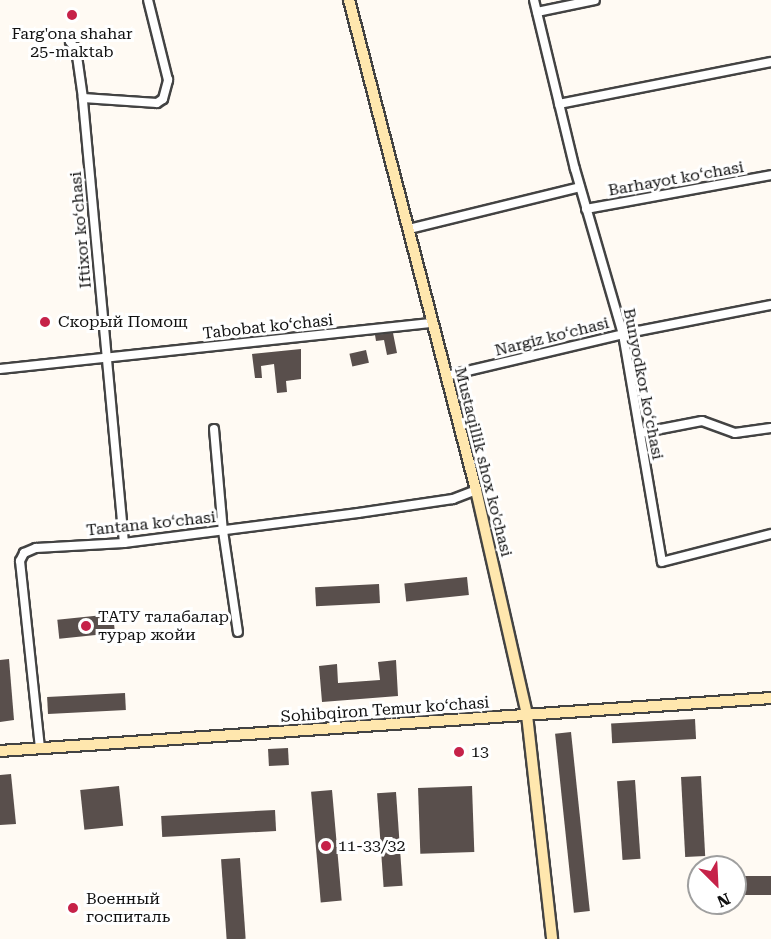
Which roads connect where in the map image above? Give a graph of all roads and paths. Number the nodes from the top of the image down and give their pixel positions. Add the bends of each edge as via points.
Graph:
1 (148, 0) edge
2 (349, 0) edge
3 (534, 0) edge
4 (596, 0) edge
5 (537, 12) junction
6 (70, 42) dead end
7 (771, 62) edge
8 (83, 98) junction
9 (559, 104) junction
10 (771, 176) edge
11 (580, 188) junction
12 (586, 209) junction
13 (409, 229) junction
14 (771, 306) edge
15 (431, 323) junction
16 (623, 333) junction
17 (106, 358) junction
18 (0, 369) edge
19 (446, 376) junction
20 (771, 428) edge
21 (214, 429) dead end
22 (640, 433) junction
23 (476, 490) junction
24 (223, 531) junction
25 (771, 534) edge
26 (124, 543) junction
27 (238, 632) dead end
28 (771, 698) edge
29 (527, 715) junction
30 (40, 748) junction
31 (0, 751) edge
32 (552, 939) edge

1 - 8 street via 168,80 163,99 157,104
2 - 13 main road, Mustaqillik shox ko'chasi
3 - 5 street, Bunyodkor koʻchasi
4 - 5 street
5 - 9 street, Bunyodkor koʻchasi
6 - 8 street, Iftixor koʻchasi via 76,49
7 - 9 street
8 - 17 street, Iftixor koʻchasi
9 - 11 street, Bunyodkor koʻchasi
10 - 12 street, Barhayot koʻchasi
11 - 12 street, Bunyodkor koʻchasi
11 - 13 street
12 - 16 street, Bunyodkor koʻchasi
13 - 15 main road, Mustaqillik shox ko'chasi
14 - 16 street, Nargiz koʻchasi
15 - 17 street, Tabobat koʻchasi
15 - 19 main road, Mustaqillik shox ko'chasi
16 - 19 street, Nargiz koʻchasi
16 - 22 street, Bunyodkor koʻchasi
17 - 18 street, Tabobat koʻchasi
17 - 26 street, Iftixor koʻchasi
19 - 23 main road, Mustaqillik shox ko'chasi
20 - 22 street via 735,433 702,421
21 - 24 street
22 - 25 street, Bunyodkor koʻchasi via 662,562
23 - 24 street, Tantana koʻchasi via 453,499
23 - 29 main road, Mustaqillik shox ko'chasi
24 - 26 street, Tantana koʻchasi
24 - 27 street
26 - 30 street, Tantana koʻchasi via 36,548 20,561
28 - 29 main road, Sohibqiron Temur koʻchasi
29 - 30 main road, Sohibqiron Temur koʻchasi
29 - 32 main road, Mustaqillik shox ko'chasi
30 - 31 main road, Sohibqiron Temur koʻchasi

